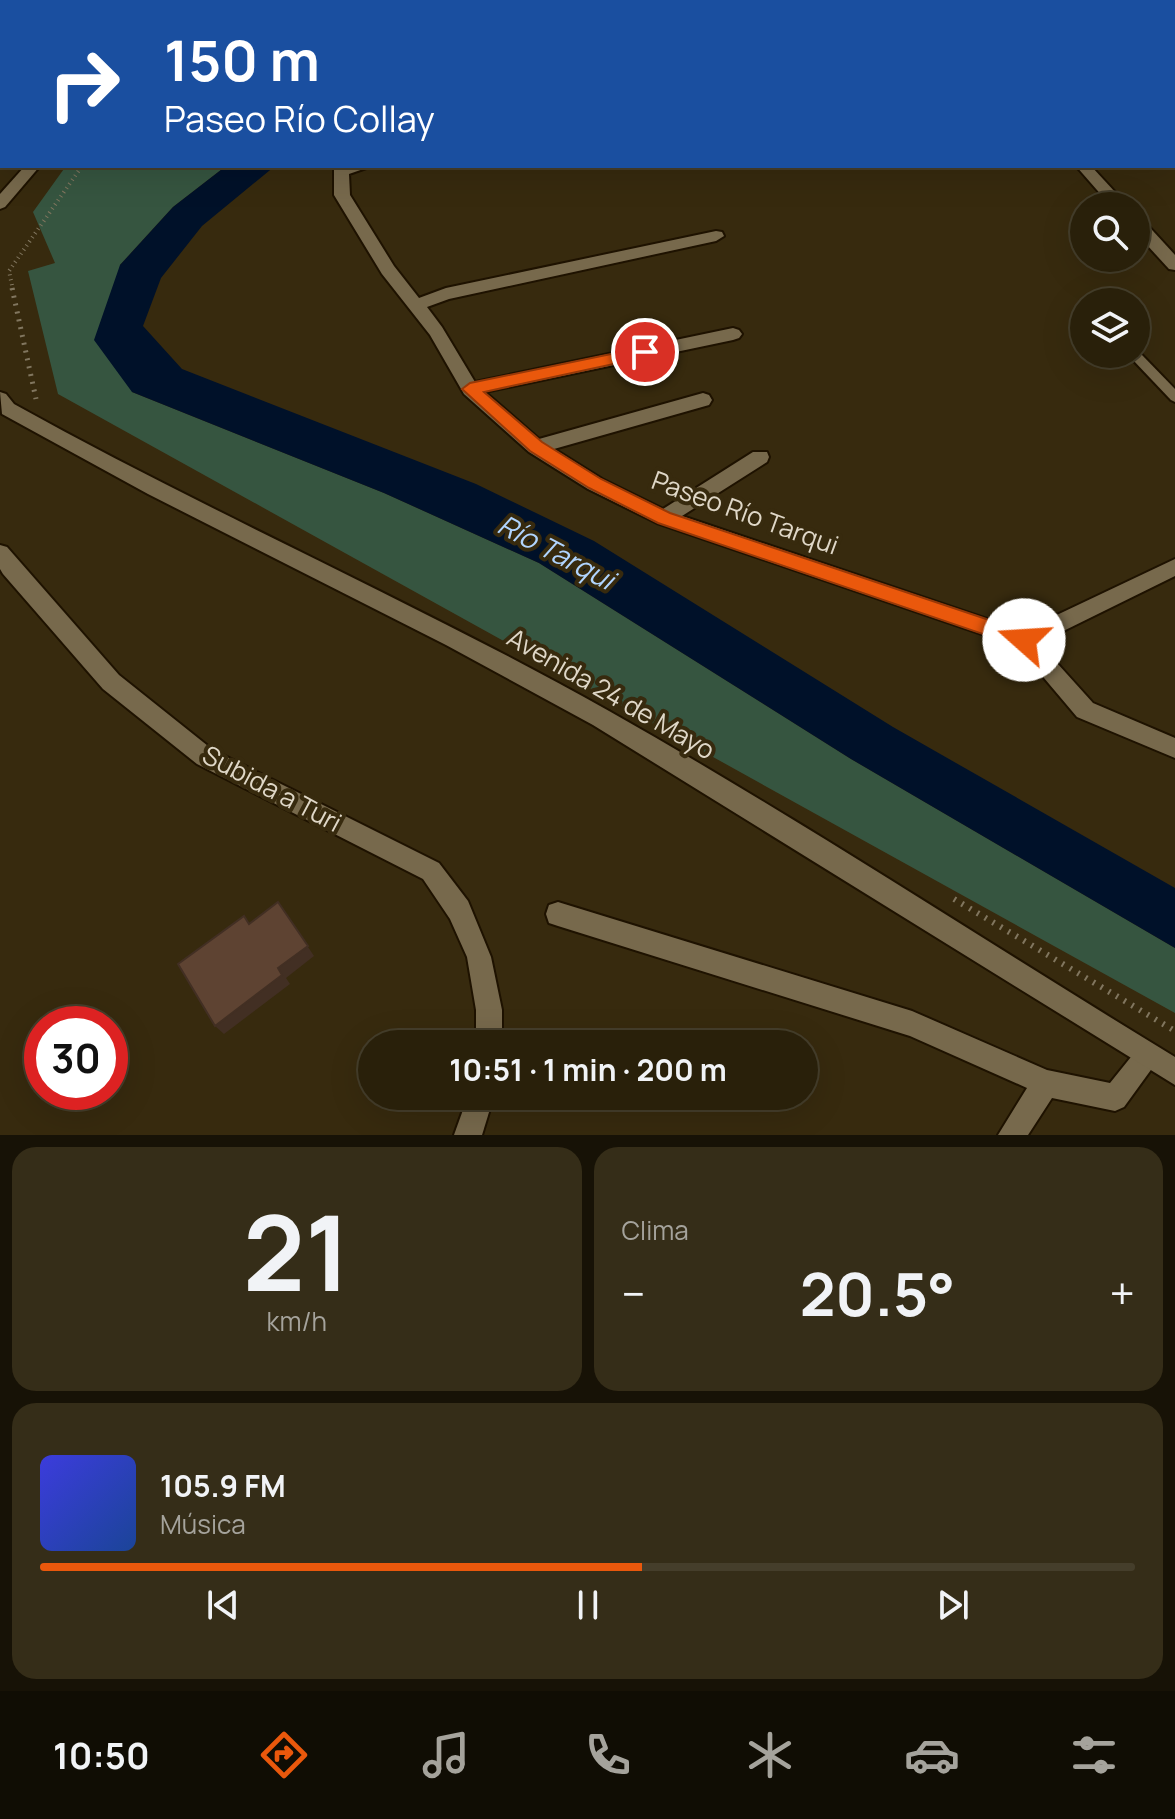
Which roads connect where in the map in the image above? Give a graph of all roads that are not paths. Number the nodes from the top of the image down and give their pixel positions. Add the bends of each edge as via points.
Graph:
1 (31, 168) edge
2 (341, 168) edge
3 (1085, 168) edge
4 (1107, 192) edge
5 (0, 204) edge
6 (716, 236) dead end
7 (1150, 238) edge
8 (1175, 240) edge
9 (1156, 245) junction
10 (1175, 265) edge
11 (416, 305) junction
12 (733, 334) dead end
13 (1147, 368) edge
14 (470, 389) junction
15 (1175, 397) edge
16 (0, 399) edge
17 (703, 400) dead end
18 (536, 447) junction
19 (760, 457) dead end
20 (664, 518) junction
21 (0, 553) edge
22 (1175, 567) edge
23 (1024, 640) junction
24 (1175, 748) edge
25 (558, 914) dead end
26 (489, 1030) edge
27 (1148, 1056) junction
28 (1175, 1072) edge
29 (1046, 1083) junction
30 (476, 1110) edge
31 (468, 1135) edge
32 (1012, 1135) edge

1 - 5 street
2 - 11 street, Paseo Río Tarqui via 342,195
3 - 4 street
6 - 11 street
7 - 9 street
8 - 9 street
9 - 10 street
11 - 14 street, Paseo Río Tarqui
12 - 14 street
13 - 15 lane
14 - 18 street, Paseo Río Tarqui
16 - 27 street, Avenida 24 de Mayo via 8,409 94,459 421,620 600,718
17 - 18 street
18 - 20 street, Paseo Río Tarqui
19 - 20 street
20 - 23 street, Paseo Río Tarqui
21 - 26 street, Subida a Turi via 111,682 205,757 431,871 459,910 479,957
22 - 23 street
23 - 24 street via 1085,710
25 - 29 street via 912,1024
27 - 28 street, Avenida 24 de Mayo
27 - 29 street via 1115,1098
29 - 32 street
30 - 31 street

